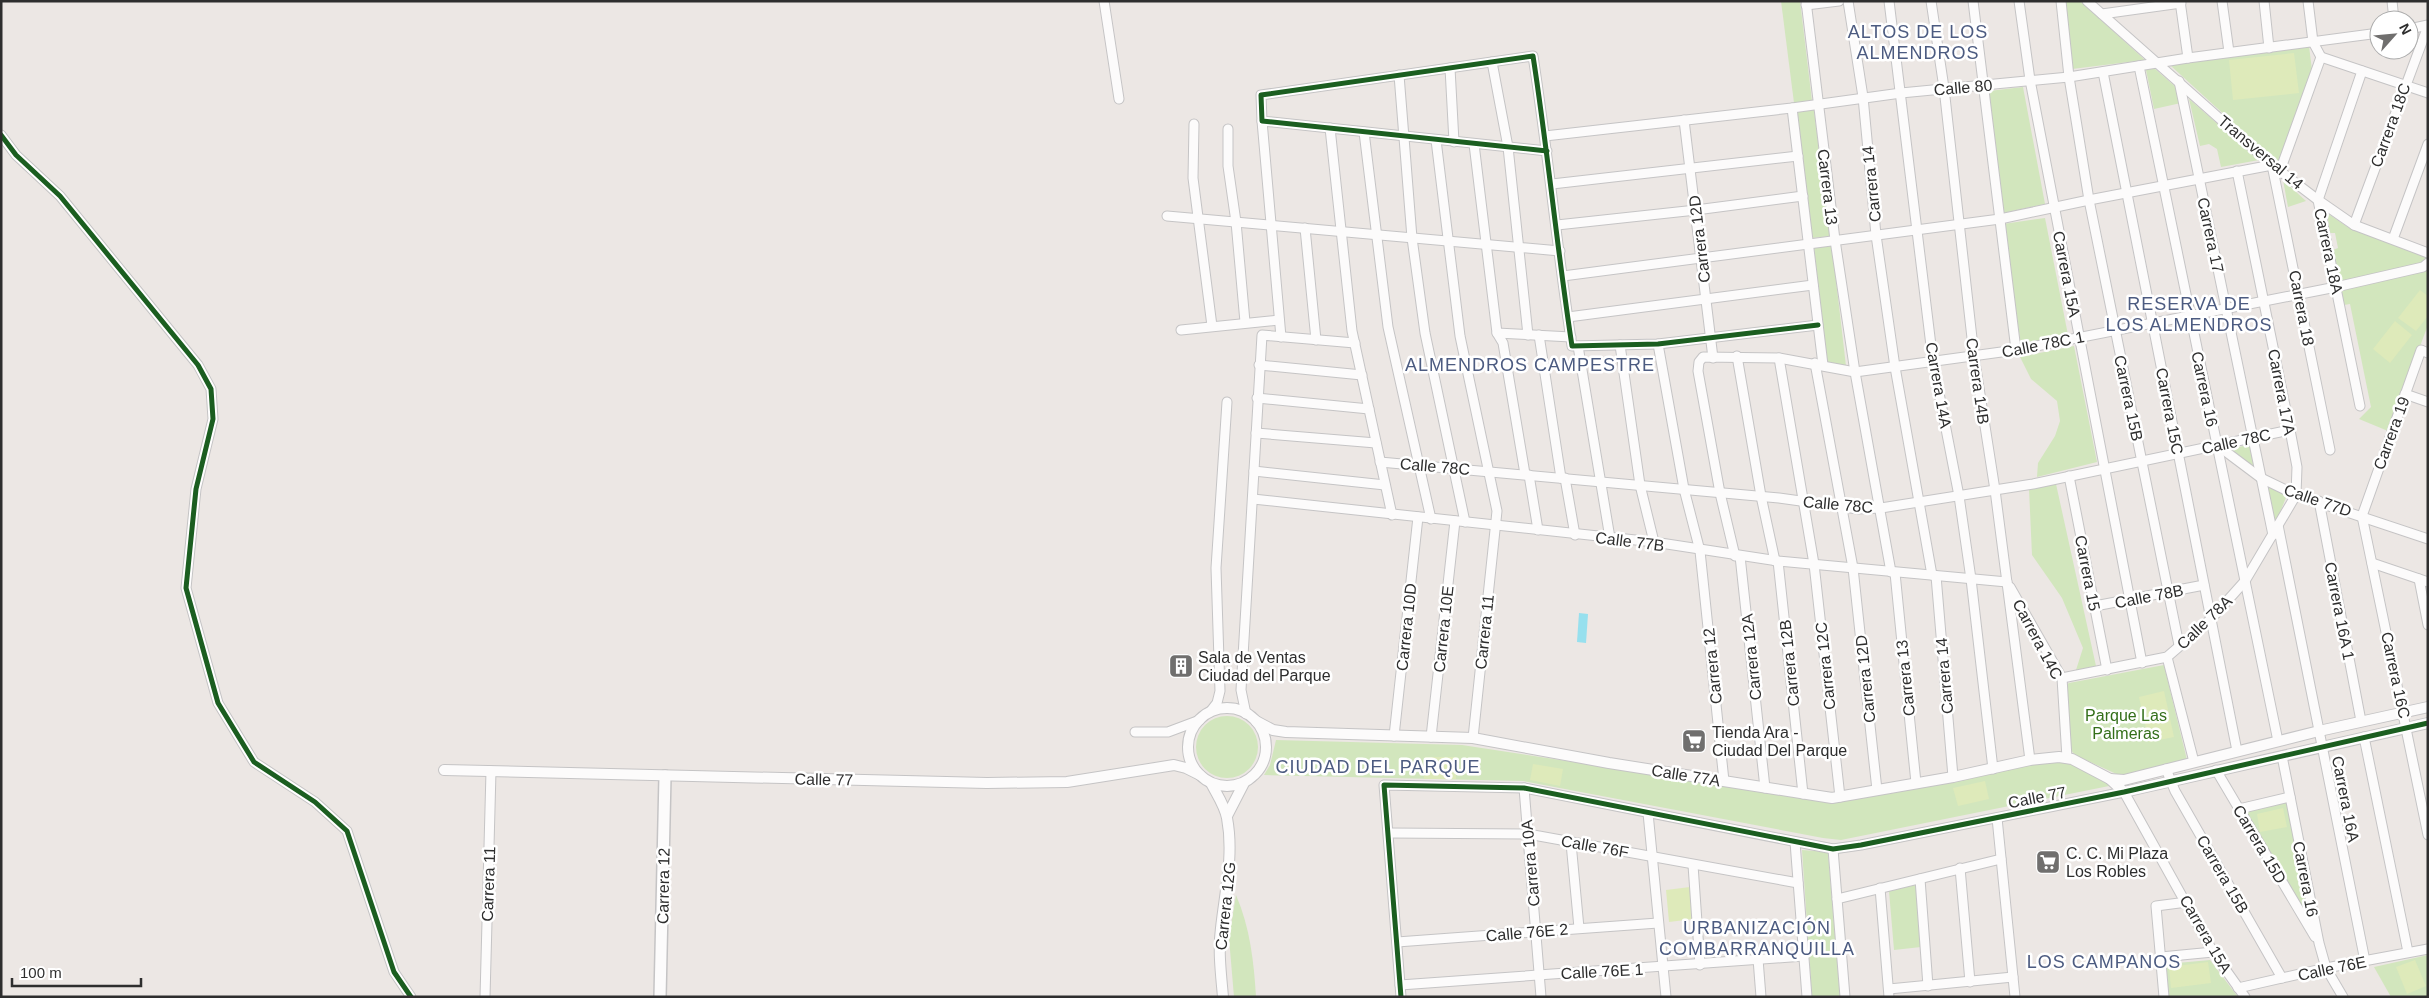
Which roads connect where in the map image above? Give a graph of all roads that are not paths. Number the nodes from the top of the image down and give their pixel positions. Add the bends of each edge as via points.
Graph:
1 (1104, 1) edge
2 (1839, 1) edge
3 (1848, 1) edge
4 (1889, 1) edge
5 (1931, 1) edge
6 (1973, 1) edge
7 (2019, 1) edge
8 (2061, 1) edge
9 (2087, 1) edge
10 (2222, 1) edge
11 (2264, 1) edge
12 (2308, 1) edge
13 (2181, 2) edge
14 (1806, 3) edge
15 (2102, 14) junction
16 (2428, 26) edge
17 (2369, 34) edge
18 (2313, 42) junction
19 (2270, 48) junction
20 (2229, 52) junction
21 (2321, 57) junction
22 (2188, 58) junction
23 (1492, 62) junction
24 (2157, 63) junction
25 (2139, 66) junction
26 (1450, 68) junction
27 (2362, 71) junction
28 (2103, 72) junction
29 (1398, 75) junction
30 (2068, 77) junction
31 (2030, 80) junction
32 (2179, 81) junction
33 (1984, 85) junction
34 (2405, 85) junction
35 (1944, 88) junction
36 (1901, 93) junction
37 (2428, 93) edge
38 (1863, 97) junction
39 (1119, 98) dead end
40 (1818, 104) junction
41 (1792, 108) junction
42 (1684, 120) junction
43 (1262, 121) junction
44 (1194, 124) dead end
45 (1228, 128) dead end
46 (1330, 128) junction
47 (1364, 132) junction
48 (1, 135) edge
49 (1405, 136) junction
50 (1546, 136) junction
51 (1436, 140) junction
52 (1454, 142) junction
53 (1474, 144) junction
54 (2428, 144) edge
55 (1508, 147) junction
56 (1548, 151) junction
57 (1798, 156) junction
58 (2276, 168) junction
59 (1690, 170) junction
60 (2237, 171) junction
61 (2199, 178) junction
62 (1552, 184) junction
63 (2163, 186) junction
64 (2127, 193) junction
65 (1803, 196) junction
66 (2089, 200) junction
67 (2318, 200) junction
68 (2054, 207) junction
69 (1696, 210) junction
70 (1167, 216) dead end
71 (1198, 219) junction
72 (2000, 219) junction
73 (1236, 222) junction
74 (1557, 225) junction
75 (1959, 225) junction
76 (2354, 225) junction
77 (1271, 226) junction
78 (1305, 228) junction
79 (1917, 229) junction
80 (1340, 231) junction
81 (1377, 235) junction
82 (1876, 235) junction
83 (1412, 238) junction
84 (2393, 239) junction
85 (1835, 240) junction
86 (1448, 241) junction
87 (1809, 243) junction
88 (1486, 246) junction
89 (1520, 248) junction
90 (1560, 251) junction
91 (2428, 253) edge
92 (1701, 257) junction
93 (2428, 263) edge
94 (1563, 276) junction
95 (1813, 285) junction
96 (2336, 287) junction
97 (2299, 294) junction
98 (1706, 300) junction
99 (2264, 301) junction
100 (2226, 308) junction
101 (2190, 315) junction
102 (1568, 317) junction
103 (1280, 320) junction
104 (1245, 322) junction
105 (2153, 323) junction
106 (1818, 325) junction
107 (1212, 326) junction
108 (1181, 330) dead end
109 (2115, 330) junction
110 (1497, 332) junction
111 (1528, 335) junction
112 (1539, 335) junction
113 (1281, 337) junction
114 (1571, 337) junction
115 (2080, 337) junction
116 (1710, 338) junction
117 (1316, 340) junction
118 (1355, 343) junction
119 (1658, 344) junction
120 (1620, 345) junction
121 (1578, 346) junction
122 (2016, 350) junction
123 (2424, 351) edge
124 (1738, 356) junction
125 (1974, 356) junction
126 (1713, 358) junction
127 (1779, 358) junction
128 (1934, 362) junction
129 (1819, 364) junction
130 (1259, 365) junction
131 (1895, 367) junction
132 (1855, 372) junction
133 (1362, 375) junction
134 (2405, 394) junction
135 (1258, 398) junction
136 (1227, 402) dead end
137 (2428, 402) edge
138 (2360, 406) dead end
139 (1369, 409) junction
140 (2290, 430) junction
141 (1256, 433) junction
142 (2252, 438) junction
143 (1376, 443) junction
144 (2217, 445) junction
145 (2330, 450) dead end
146 (2178, 453) junction
147 (2143, 461) junction
148 (1380, 462) junction
149 (1418, 465) junction
150 (1453, 468) junction
151 (2105, 469) junction
152 (1254, 471) junction
153 (1490, 471) junction
154 (1528, 474) junction
155 (2069, 476) junction
156 (1563, 478) junction
157 (2261, 478) junction
158 (1602, 482) junction
159 (1385, 485) junction
160 (1640, 485) junction
161 (1684, 489) junction
162 (1995, 490) junction
163 (1720, 493) junction
164 (2296, 495) junction
165 (1761, 496) junction
166 (1959, 496) junction
167 (1253, 499) junction
168 (1802, 501) junction
169 (1919, 501) junction
170 (2319, 501) junction
171 (1840, 507) junction
172 (1881, 508) junction
173 (1392, 515) junction
174 (2362, 516) junction
175 (1418, 518) junction
176 (1431, 519) junction
177 (1455, 521) junction
178 (1465, 522) junction
179 (1495, 526) junction
180 (2278, 526) junction
181 (1538, 530) junction
182 (1575, 535) junction
183 (2273, 535) junction
184 (1610, 538) junction
185 (2428, 539) edge
186 (1654, 542) junction
187 (1700, 551) junction
188 (1737, 556) junction
189 (1777, 561) junction
190 (2372, 563) junction
191 (1814, 564) junction
192 (1853, 568) junction
193 (1893, 573) junction
194 (1934, 576) junction
195 (1971, 579) junction
196 (2245, 581) junction
197 (2423, 581) edge
198 (2007, 582) junction
199 (2204, 586) junction
200 (2168, 592) junction
201 (2130, 599) junction
202 (2095, 606) junction
203 (2211, 619) junction
204 (2428, 625) edge
205 (2179, 645) junction
206 (2167, 658) junction
207 (2142, 663) junction
208 (2107, 670) junction
209 (2062, 678) junction
210 (2428, 707) edge
211 (1210, 712) junction
212 (2404, 712) junction
213 (1246, 714) junction
214 (1200, 720) junction
215 (1256, 722) junction
216 (2361, 722) junction
217 (2428, 723) edge
218 (2406, 727) junction
219 (2319, 731) junction
220 (1135, 732) dead end
221 (1394, 736) junction
222 (1431, 737) junction
223 (2364, 737) junction
224 (1473, 738) junction
225 (2278, 741) junction
226 (2322, 747) junction
227 (2237, 751) junction
228 (2282, 756) junction
229 (2067, 758) junction
230 (2030, 760) junction
231 (2194, 762) junction
232 (1993, 769) junction
233 (444, 770) dead end
234 (2166, 770) junction
235 (2216, 770) junction
236 (491, 771) junction
237 (1200, 775) junction
238 (665, 776) junction
239 (1953, 777) junction
240 (2110, 779) junction
241 (1724, 781) junction
242 (2170, 781) junction
243 (1211, 783) junction
244 (1244, 783) junction
245 (1916, 783) junction
246 (1524, 788) junction
247 (1765, 788) junction
248 (1877, 790) junction
249 (2124, 792) junction
250 (1803, 794) junction
251 (1840, 797) junction
252 (2290, 797) junction
253 (2239, 809) junction
254 (1648, 813) junction
255 (1227, 816) junction
256 (1997, 818) junction
257 (1389, 833) junction
258 (1528, 834) junction
259 (2428, 835) edge
260 (1571, 842) junction
261 (1795, 842) junction
262 (1833, 849) junction
263 (1652, 856) junction
264 (2001, 859) junction
265 (1693, 865) junction
266 (1960, 868) junction
267 (1920, 878) junction
268 (1798, 883) junction
269 (1880, 888) junction
270 (1837, 899) junction
271 (2187, 902) junction
272 (1658, 923) junction
273 (1578, 928) junction
274 (1536, 931) junction
275 (1397, 942) junction
276 (2319, 943) junction
277 (2427, 949) edge
278 (2213, 952) junction
279 (2408, 952) junction
280 (1804, 956) junction
281 (2161, 957) junction
282 (1758, 960) junction
283 (2365, 960) junction
284 (1700, 965) junction
285 (1662, 968) junction
286 (2326, 968) junction
287 (1539, 974) junction
288 (2013, 977) junction
289 (2282, 978) junction
290 (1970, 982) junction
291 (1400, 984) junction
292 (1928, 986) junction
293 (2238, 988) junction
294 (1889, 993) edge
295 (411, 997) edge
296 (485, 997) edge
297 (660, 997) edge
298 (1223, 997) edge
299 (1401, 997) edge
300 (1541, 997) edge
301 (1666, 997) edge
302 (1761, 997) edge
303 (1807, 997) edge
304 (1844, 997) edge
305 (2015, 997) edge
306 (2164, 997) edge
307 (2245, 997) edge
308 (2343, 997) edge

1 - 39 street
2 - 14 street
3 - 38 street, Carrera 14
4 - 36 street, Carrera 14A
5 - 35 street, Carrera 14B
6 - 33 street
7 - 31 street, Carrera 15A
8 - 30 street, Carrera 15B
9 - 15 street
10 - 20 street
11 - 19 street
12 - 18 street
13 - 15 street
13 - 22 street
14 - 40 street, Carrera 13
15 - 24 street
16 - 34 street, Carrera 18C
17 - 18 street, Calle 80
18 - 19 street, Calle 80
18 - 21 street
19 - 20 street, Calle 80
20 - 22 street, Calle 80
21 - 27 street
21 - 58 street
22 - 24 street, Calle 80
23 - 26 street
23 - 50 street via 1533,56
23 - 55 street
24 - 25 street, Calle 80
24 - 32 street, Transversal 14
25 - 28 street, Calle 80
25 - 63 street, Carrera 16
26 - 29 street
26 - 52 street
27 - 34 street
27 - 67 street, Carrera 18A
28 - 30 street, Calle 80
28 - 64 street, Carrera 15C
29 - 43 street via 1261,95
29 - 49 street
30 - 31 street, Calle 80
30 - 66 street, Carrera 15B
31 - 33 street, Calle 80
31 - 68 street, Carrera 15A
32 - 58 street, Transversal 14
32 - 61 street, Carrera 17
33 - 35 street, Calle 80
33 - 72 street
34 - 37 street
34 - 76 street, Carrera 18C
35 - 36 street, Calle 80
35 - 75 street, Carrera 14B
36 - 38 street, Calle 80
36 - 79 street, Carrera 14A
38 - 40 street, Calle 80
38 - 82 street, Carrera 14
40 - 41 street, Calle 80
40 - 85 street, Carrera 13
41 - 42 street, Calle 80
41 - 57 street, Carrera 13
42 - 50 street, Calle 80
42 - 59 street, Carrera 12D
43 - 46 street
43 - 77 street
44 - 71 street via 1193,178
45 - 73 street via 1228,166
46 - 47 street
46 - 80 street
47 - 49 street
47 - 81 street
48 - 295 street via 16,155 60,196 198,365 211,390 213,419 196,489 186,588 218,703 254,762 315,802 347,830 394,972
49 - 51 street
49 - 83 street
50 - 56 street
51 - 52 street
51 - 86 street, Carrera 11
52 - 53 street
53 - 55 street
53 - 88 street
54 - 84 street
55 - 56 street
55 - 89 street
56 - 62 street
57 - 59 street
57 - 65 street, Carrera 13
58 - 60 street
58 - 67 street, Transversal 14
58 - 97 street, Carrera 18
59 - 62 street
59 - 69 street, Carrera 12D
60 - 61 street
60 - 99 street, Carrera 17A
61 - 63 street
61 - 100 street, Carrera 17
62 - 74 street
63 - 64 street
63 - 101 street, Carrera 16
64 - 66 street
64 - 105 street, Carrera 15C
65 - 69 street
65 - 87 street, Carrera 13
66 - 68 street
66 - 109 street, Carrera 15B
67 - 76 street, Transversal 14
67 - 96 street, Carrera 18A
68 - 72 street
68 - 115 street, Carrera 15A
69 - 74 street
69 - 92 street, Carrera 12D
70 - 71 street
71 - 73 street
71 - 107 street
72 - 75 street
72 - 122 street
73 - 77 street
73 - 104 street
74 - 90 street
75 - 79 street
75 - 125 street, Carrera 14B
76 - 84 street, Transversal 14
77 - 78 street
77 - 103 street
78 - 80 street
78 - 117 street
79 - 82 street
79 - 128 street, Carrera 14A
80 - 81 street
80 - 118 street
81 - 83 street
81 - 149 street via 1388,327
82 - 85 street
82 - 131 street, Carrera 14
83 - 86 street
83 - 150 street via 1425,333
84 - 91 street, Transversal 14
85 - 87 street
85 - 132 street, Carrera 13
86 - 88 street
86 - 153 street, Carrera 11 via 1460,336
87 - 92 street
87 - 95 street, Carrera 13
88 - 89 street
88 - 110 street
89 - 90 street
89 - 111 street
90 - 94 street
92 - 94 street
92 - 98 street, Carrera 12D
93 - 96 street, Calle 78C 1 via 2423,267
94 - 102 street
95 - 98 street
95 - 106 street, Carrera 13
96 - 97 street, Calle 78C 1
96 - 138 street, Carrera 18A
97 - 99 street, Calle 78C 1
97 - 145 street, Carrera 18
98 - 102 street
98 - 116 street, Carrera 12D
99 - 100 street, Calle 78C 1
99 - 140 street, Carrera 17A
100 - 101 street, Calle 78C 1
100 - 142 street, Carrera 17
101 - 105 street, Calle 78C 1
101 - 144 street, Carrera 16
102 - 114 street
103 - 104 street
103 - 113 street
104 - 107 street
105 - 109 street, Calle 78C 1
105 - 146 street, Carrera 15C
106 - 116 street
106 - 129 street, Carrera 13
107 - 108 street
109 - 115 street, Calle 78C 1
109 - 147 street, Carrera 15B
110 - 111 street
110 - 154 street via 1503,343
111 - 112 street
112 - 114 street
112 - 156 street
113 - 117 street
113 - 130 street via 1262,335
114 - 121 street via 1572,346
115 - 122 street, Calle 78C 1
115 - 151 street, Carrera 15A
116 - 119 street
116 - 126 street, Carrera 12D
117 - 118 street
118 - 133 street
119 - 120 street
119 - 161 street, Carrera 12
120 - 121 street
120 - 160 street
121 - 158 street
122 - 125 street, Calle 78C 1
123 - 134 street, Carrera 19
124 - 126 street, Calle 78C 1
124 - 127 street, Calle 78C 1
124 - 165 street, Carrera 12B
125 - 128 street, Calle 78C 1
125 - 162 street, Carrera 14B
126 - 163 street, Carrera 12A via 1702,357 1698,371
127 - 129 street, Calle 78C 1
127 - 168 street, Carrera 12C
128 - 131 street, Calle 78C 1
128 - 166 street, Carrera 14A
129 - 132 street, Calle 78C 1
129 - 171 street, Carrera 13
130 - 133 street
130 - 135 street
131 - 132 street, Calle 78C 1
131 - 169 street, Carrera 14
132 - 172 street, Carrera 13
133 - 139 street
134 - 137 street
134 - 174 street, Carrera 19
135 - 139 street
135 - 141 street
136 - 211 street via 1216,568 1220,691
139 - 143 street
140 - 142 street, Calle 78C
140 - 164 street, Carrera 17A via 2297,467
141 - 143 street
141 - 152 street
142 - 144 street, Calle 78C
142 - 157 street, Carrera 17
143 - 148 street
144 - 146 street, Calle 78C
144 - 157 street, Calle 77D
144 - 196 street, Carrera 16
146 - 147 street, Calle 78C
146 - 199 street, Carrera 15C
147 - 151 street, Calle 78C
147 - 200 street, Carrera 15B
148 - 149 street, Calle 78C
148 - 159 street
149 - 150 street, Calle 78C
149 - 176 street
150 - 153 street, Calle 78C
150 - 178 street
151 - 155 street, Calle 78C
151 - 201 street, Carrera 15A
152 - 159 street
152 - 167 street
153 - 154 street, Calle 78C
153 - 179 street, Carrera 11
154 - 156 street, Calle 78C
154 - 181 street
155 - 162 street, Calle 78C
155 - 202 street, Carrera 15
156 - 158 street, Calle 78C
156 - 182 street
157 - 164 street, Calle 77D
157 - 183 street, Carrera 17
158 - 160 street, Calle 78C
158 - 184 street
159 - 173 street
160 - 161 street, Calle 78C
160 - 186 street
161 - 163 street, Calle 78C
161 - 187 street, Carrera 12
162 - 166 street, Calle 78C
162 - 198 street, Carrera 14B
163 - 165 street, Calle 78C
163 - 188 street, Carrera 12A
164 - 170 street, Calle 77D
164 - 180 street, Calle 78A
165 - 168 street, Calle 78C
165 - 189 street, Carrera 12B
166 - 169 street, Calle 78C
166 - 195 street, Carrera 14A
167 - 173 street, Calle 77B
167 - 213 street via 1241,690
168 - 171 street, Calle 78C
168 - 191 street, Carrera 12C
169 - 172 street, Calle 78C
169 - 194 street, Carrera 14
170 - 174 street, Calle 77D
170 - 216 street, Carrera 16A 1
171 - 172 street, Calle 78C
171 - 192 street, Carrera 12D
172 - 193 street, Carrera 13
173 - 175 street, Calle 77B
174 - 185 street, Calle 77D
174 - 190 street, Carrera 16C
175 - 176 street, Calle 77B
175 - 221 street, Carrera 10D
176 - 177 street, Calle 77B
177 - 178 street, Calle 77B
177 - 222 street, Carrera 10E
178 - 179 street, Calle 77B
179 - 181 street, Calle 77B
179 - 224 street, Carrera 11
180 - 183 street, Calle 78A
180 - 219 street, Carrera 16A
181 - 182 street, Calle 77B
182 - 184 street, Calle 77B
183 - 196 street, Calle 78A
184 - 186 street, Calle 77B
186 - 187 street, Calle 77B
187 - 188 street, Calle 77B
187 - 241 street, Carrera 12
188 - 189 street, Calle 77B
188 - 247 street, Carrera 12A
189 - 191 street, Calle 77B
189 - 250 street, Carrera 12B
190 - 197 street
190 - 212 street, Carrera 16C
191 - 192 street, Calle 77B
191 - 251 street, Carrera 12C
192 - 193 street, Calle 77B
192 - 248 street, Carrera 12D
193 - 194 street, Calle 77B
193 - 245 street, Carrera 13
194 - 195 street, Calle 77B
194 - 239 street, Carrera 14
195 - 198 street, Calle 77B
195 - 232 street, Carrera 14A
196 - 203 street, Calle 78A
196 - 225 street, Carrera 16
197 - 204 street
198 - 209 street, Carrera 14C
198 - 230 street, Carrera 14B
199 - 200 street, Calle 78B
199 - 203 street, Carrera 15C
200 - 201 street, Calle 78B
200 - 205 street, Carrera 15B
201 - 202 street, Calle 78B
201 - 207 street, Carrera 15A
202 - 208 street, Carrera 15
203 - 205 street, Calle 78A
203 - 227 street, Carrera 15C
205 - 206 street, Calle 78A
206 - 207 street, Calle 78A
206 - 231 street
207 - 208 street, Calle 78A
208 - 209 street, Calle 78A
209 - 229 street, Carrera 14C
210 - 212 street
211 - 213 street via 1234,709
211 - 214 street
212 - 216 street
212 - 218 street, Carrera 16C
213 - 215 street
214 - 220 street via 1168,732
214 - 237 street via 1188,741 1192,766
215 - 221 street, Calle 77A via 1286,732
215 - 244 street via 1266,743 1265,755 1257,771
216 - 219 street
217 - 218 street, Calle 77
218 - 223 street, Calle 77
218 - 259 street, Carrera 16C
219 - 225 street
219 - 226 street, Carrera 16A
221 - 222 street, Calle 77A
222 - 224 street, Calle 77A
223 - 226 street, Calle 77
223 - 279 street
224 - 241 street, Calle 77A
225 - 227 street
226 - 228 street, Calle 77
226 - 283 street, Carrera 16A
227 - 231 street
228 - 235 street, Calle 77
228 - 252 street, Carrera 16
229 - 230 street, Calle 77A
229 - 240 street, Calle 77A
230 - 232 street, Calle 77A
231 - 234 street
232 - 239 street, Calle 77A
233 - 236 street, Calle 77
234 - 240 street via 2124,780
234 - 242 street, Carrera 15B
235 - 242 street, Calle 77
235 - 253 street, Carrera 15D
236 - 238 street, Calle 77
236 - 296 street, Carrera 11
237 - 238 street, Calle 77 via 1174,765 1067,782
237 - 243 street
238 - 297 main road, Carrera 12
239 - 245 street, Calle 77A
240 - 249 street
241 - 247 street, Calle 77A
242 - 249 street, Calle 77
242 - 289 street, Carrera 15B
243 - 244 street via 1233,786
243 - 255 street, Carrera 12G
244 - 255 street
245 - 248 street, Calle 77A
246 - 254 street, Calle 77
246 - 257 street, Calle 77 via 1384,785
246 - 258 street, Carrera 10A
247 - 250 street, Calle 77A
248 - 251 street, Calle 77A
249 - 256 street, Calle 77
249 - 271 street, Carrera 15A
250 - 251 street, Calle 77A
252 - 253 street
252 - 276 street, Carrera 16
253 - 276 street, Carrera 15D
254 - 261 street, Calle 77
254 - 263 street
255 - 298 street, Carrera 12G via 1230,854 1221,929
256 - 262 street, Calle 77
256 - 264 street
257 - 258 street, Calle 76F
257 - 275 street
258 - 260 street, Calle 76F
258 - 274 street, Carrera 10A
260 - 263 street, Calle 76F
260 - 273 street
261 - 262 street, Calle 77
261 - 268 street
262 - 270 street
263 - 265 street, Calle 76F
263 - 272 street
264 - 266 street
264 - 288 street
265 - 268 street, Calle 76F
265 - 284 street
266 - 267 street
266 - 290 street
267 - 269 street
267 - 292 street
268 - 280 street
269 - 270 street
269 - 294 street
270 - 304 street
271 - 278 street, Carrera 15A
271 - 281 street via 2156,906
272 - 273 street, Calle 76E 2
272 - 285 street
273 - 274 street, Calle 76E 2
274 - 275 street, Calle 76E 2
274 - 287 street, Carrera 10A
275 - 291 street
276 - 286 street, Carrera 16
277 - 279 street, Calle 76E
278 - 281 street
278 - 293 street, Carrera 15A
279 - 283 street, Calle 76E
280 - 282 street, Calle 76E 1
280 - 303 street
281 - 306 street
282 - 284 street, Calle 76E 1
282 - 302 street
283 - 286 street, Calle 76E
284 - 285 street, Calle 76E 1
285 - 287 street, Calle 76E 1
285 - 301 street
286 - 289 street, Calle 76E
286 - 308 street, Carrera 16
287 - 291 street, Calle 76E 1
287 - 300 street, Carrera 10A
288 - 290 street
288 - 305 street
289 - 293 street, Calle 76E
290 - 292 street
291 - 299 street
292 - 294 street
293 - 307 street, Carrera 15A

